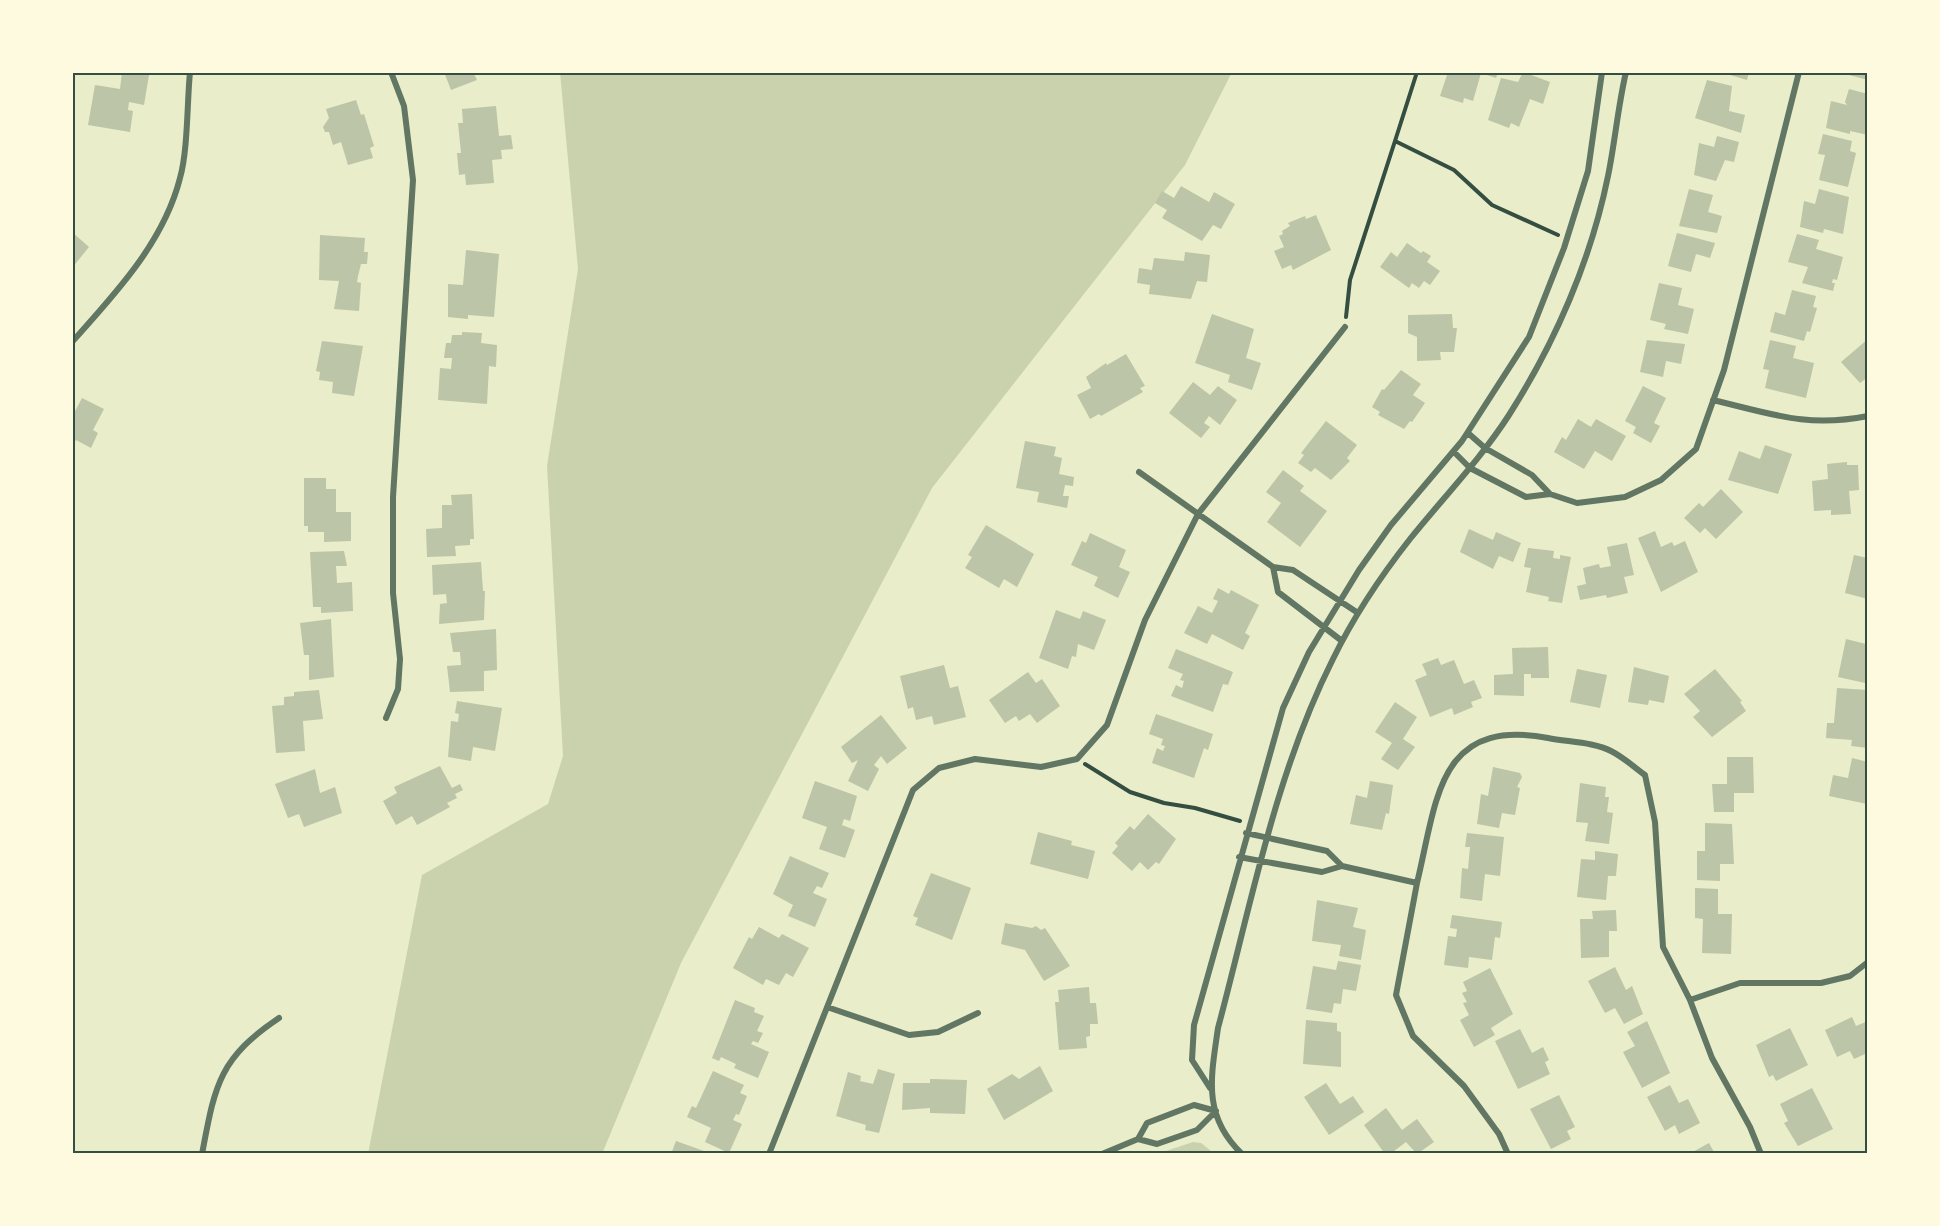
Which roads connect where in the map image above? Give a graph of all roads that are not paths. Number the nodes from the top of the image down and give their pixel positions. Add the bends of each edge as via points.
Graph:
1 (190, 72) edge
2 (391, 72) edge
3 (1602, 72) edge
4 (1626, 72) edge
5 (1799, 72) edge
6 (1345, 327) road end
7 (72, 342) edge
8 (1713, 400) junction
9 (1868, 416) edge
10 (1468, 433) junction
11 (1485, 448) junction
12 (1454, 452) junction
13 (1470, 468) junction
14 (1139, 472) dead end
15 (1550, 494) junction
16 (1198, 514) junction
17 (1273, 567) junction
18 (1340, 600) junction
19 (1358, 613) junction
20 (1323, 627) junction
21 (1342, 641) junction
22 (386, 718) dead end
23 (1246, 833) junction
24 (1268, 838) junction
25 (1239, 857) junction
26 (1262, 862) junction
27 (1342, 866) junction
28 (1417, 883) junction
29 (1868, 962) edge
30 (1690, 1000) junction
31 (827, 1007) junction
32 (978, 1013) dead end
33 (279, 1018) dead end
34 (1210, 1088) junction
35 (1216, 1111) junction
36 (1138, 1139) junction
37 (202, 1154) edge
38 (769, 1154) edge
39 (1102, 1154) edge
40 (1242, 1154) edge
41 (1508, 1154) edge
42 (1761, 1154) edge

1 - 7 street via 180,177 157,233 115,294
2 - 22 street via 404,106 413,180 393,497 393,593 400,659 398,689
3 - 10 street via 1588,171 1567,238 1529,337
4 - 11 street via 1608,177 1587,256 1552,342
5 - 8 street via 1724,370
6 - 16 street
8 - 9 street via 1798,421 1836,422
8 - 15 street via 1696,449 1661,480 1625,497 1577,503
10 - 11 street
10 - 12 street
11 - 13 street
11 - 15 street via 1532,475
12 - 13 street
12 - 18 street via 1391,525
13 - 15 street via 1526,497
13 - 19 street via 1409,540
14 - 16 street
16 - 17 street
16 - 31 street via 1145,620 1107,725 1077,759 1041,767 975,759 939,768 913,790
17 - 18 street via 1293,570
17 - 20 street via 1278,592
18 - 19 street
18 - 20 street
19 - 21 street
20 - 21 street
20 - 23 street via 1283,708
21 - 24 street via 1305,720
23 - 24 street
23 - 25 street
24 - 26 street
24 - 27 street via 1327,851
25 - 26 street
25 - 34 street via 1194,1025 1192,1060
26 - 27 street via 1322,872
26 - 34 street via 1218,1028
27 - 28 street
28 - 30 street via 1441,784 1458,756 1483,738 1520,733 1610,750 1644,775 1655,822 1663,947
28 - 41 street via 1396,995 1413,1036 1464,1086 1499,1134
29 - 30 street via 1850,976 1821,983 1740,983
30 - 42 street via 1713,1058
31 - 32 street via 909,1035 938,1032
31 - 38 street
33 - 37 street via 250,1037 231,1058 217,1084
34 - 35 street
35 - 36 street via 1197,1130 1167,1141 1157,1144
35 - 36 street via 1194,1105 1147,1123
35 - 40 street via 1229,1142
36 - 39 street

